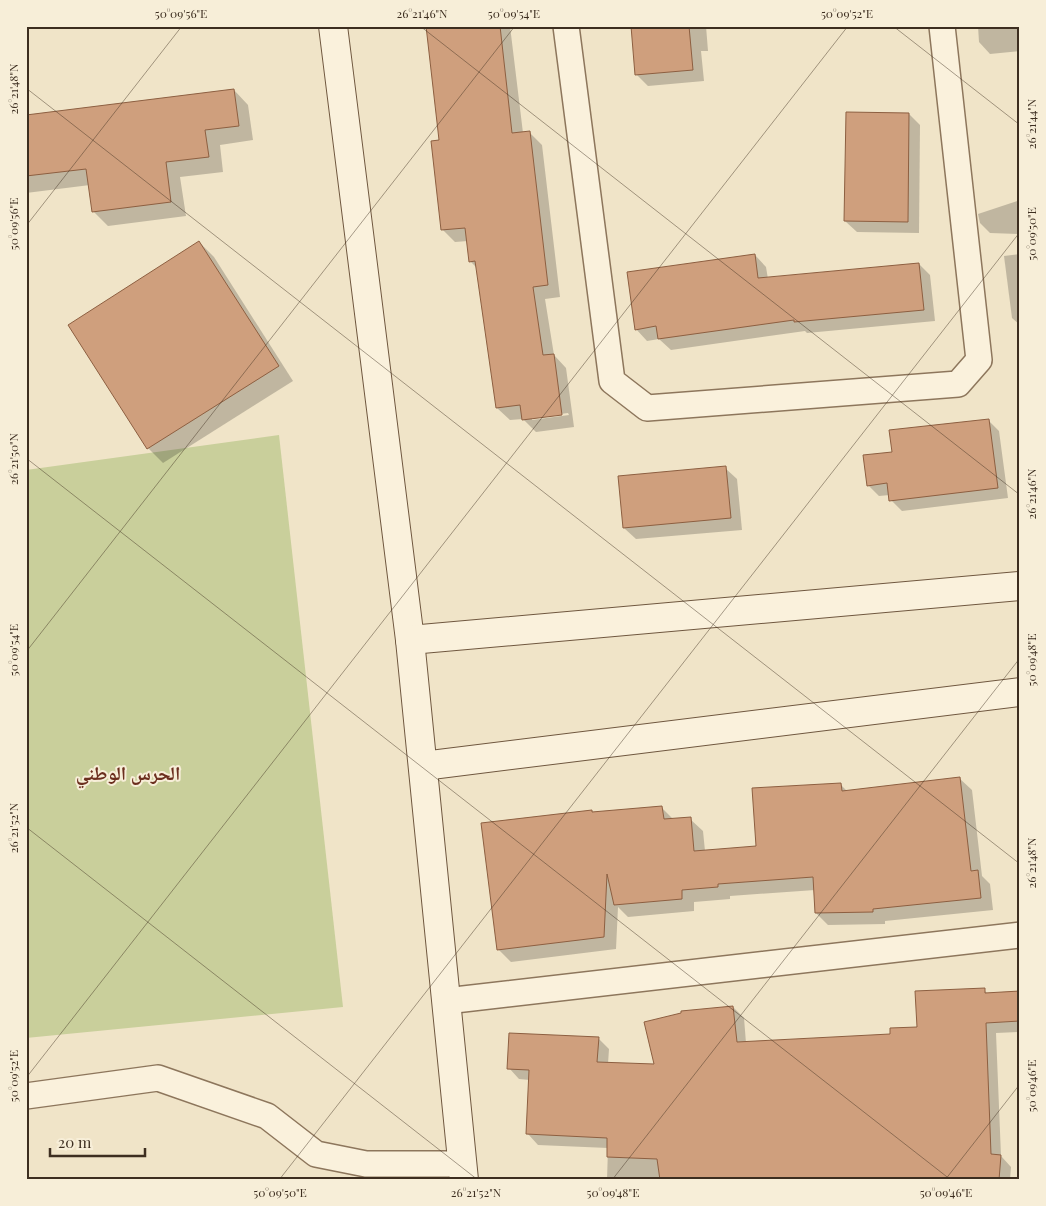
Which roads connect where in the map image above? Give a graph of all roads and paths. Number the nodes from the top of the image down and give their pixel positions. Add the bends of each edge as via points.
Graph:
1 (333, 26) edge
2 (566, 26) edge
3 (942, 26) edge
4 (1020, 586) edge
5 (410, 640) junction
6 (1020, 692) edge
7 (423, 766) junction
8 (1020, 935) edge
9 (446, 1001) junction
10 (26, 1096) edge
11 (463, 1172) edge

1 - 5 street
2 - 3 street via 612,381 647,408 958,384 980,360
4 - 5 street
5 - 7 street
6 - 7 street
7 - 9 street
8 - 9 street
9 - 11 street
10 - 11 street via 158,1078 266,1116 316,1154 366,1164

